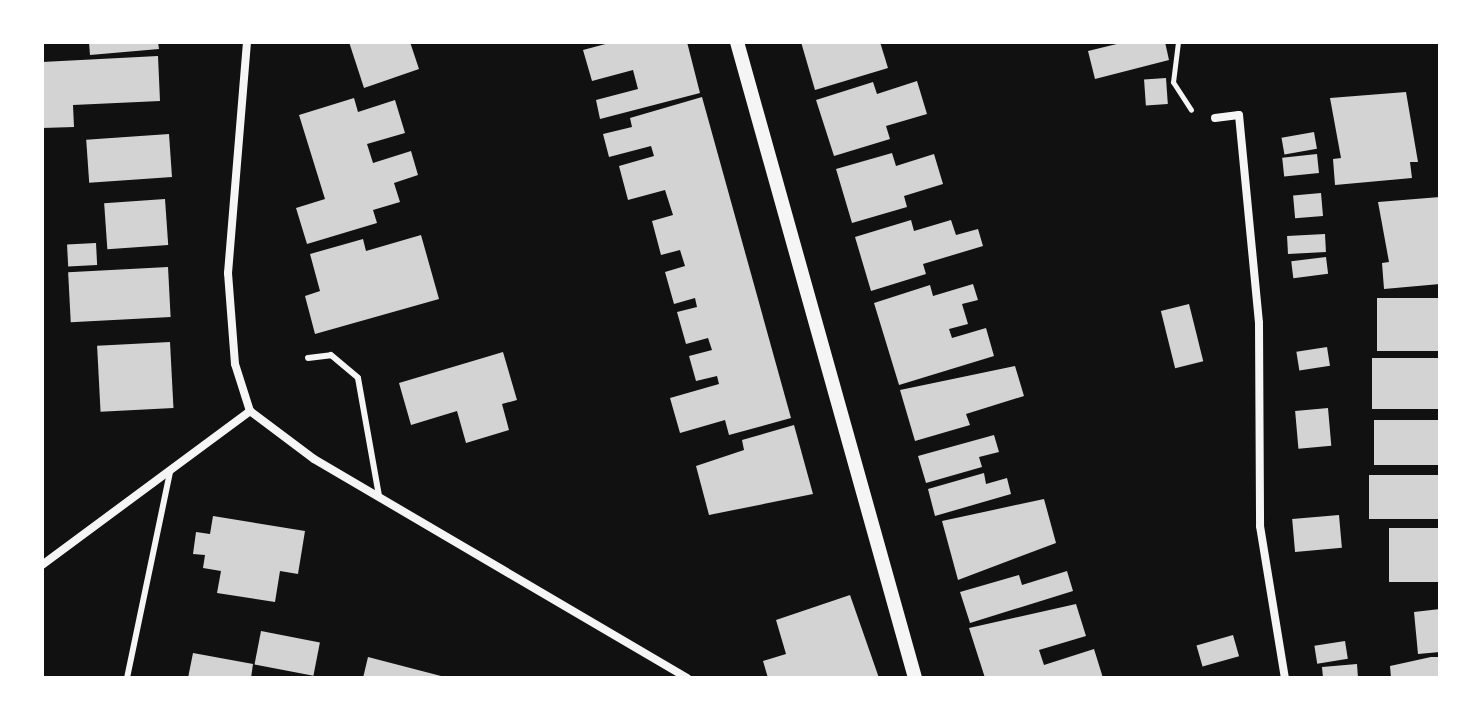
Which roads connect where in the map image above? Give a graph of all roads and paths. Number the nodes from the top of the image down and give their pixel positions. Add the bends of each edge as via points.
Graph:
1 (247, 42) edge
2 (737, 42) edge
3 (1178, 42) edge
4 (1215, 118) joint
5 (308, 358) dead end
6 (250, 411) junction
7 (170, 473) junction
8 (379, 496) junction
9 (42, 565) edge
10 (127, 678) edge
11 (688, 678) edge
12 (915, 678) edge
13 (1285, 678) edge

1 - 6 street via 228,273 235,364
2 - 12 street
3 - 4 path via 1173,82 1186,108
4 - 13 street via 1239,115 1259,323 1260,526
5 - 8 lane via 343,360 358,378
6 - 7 street
6 - 8 street
7 - 9 street
7 - 10 lane
8 - 11 street

